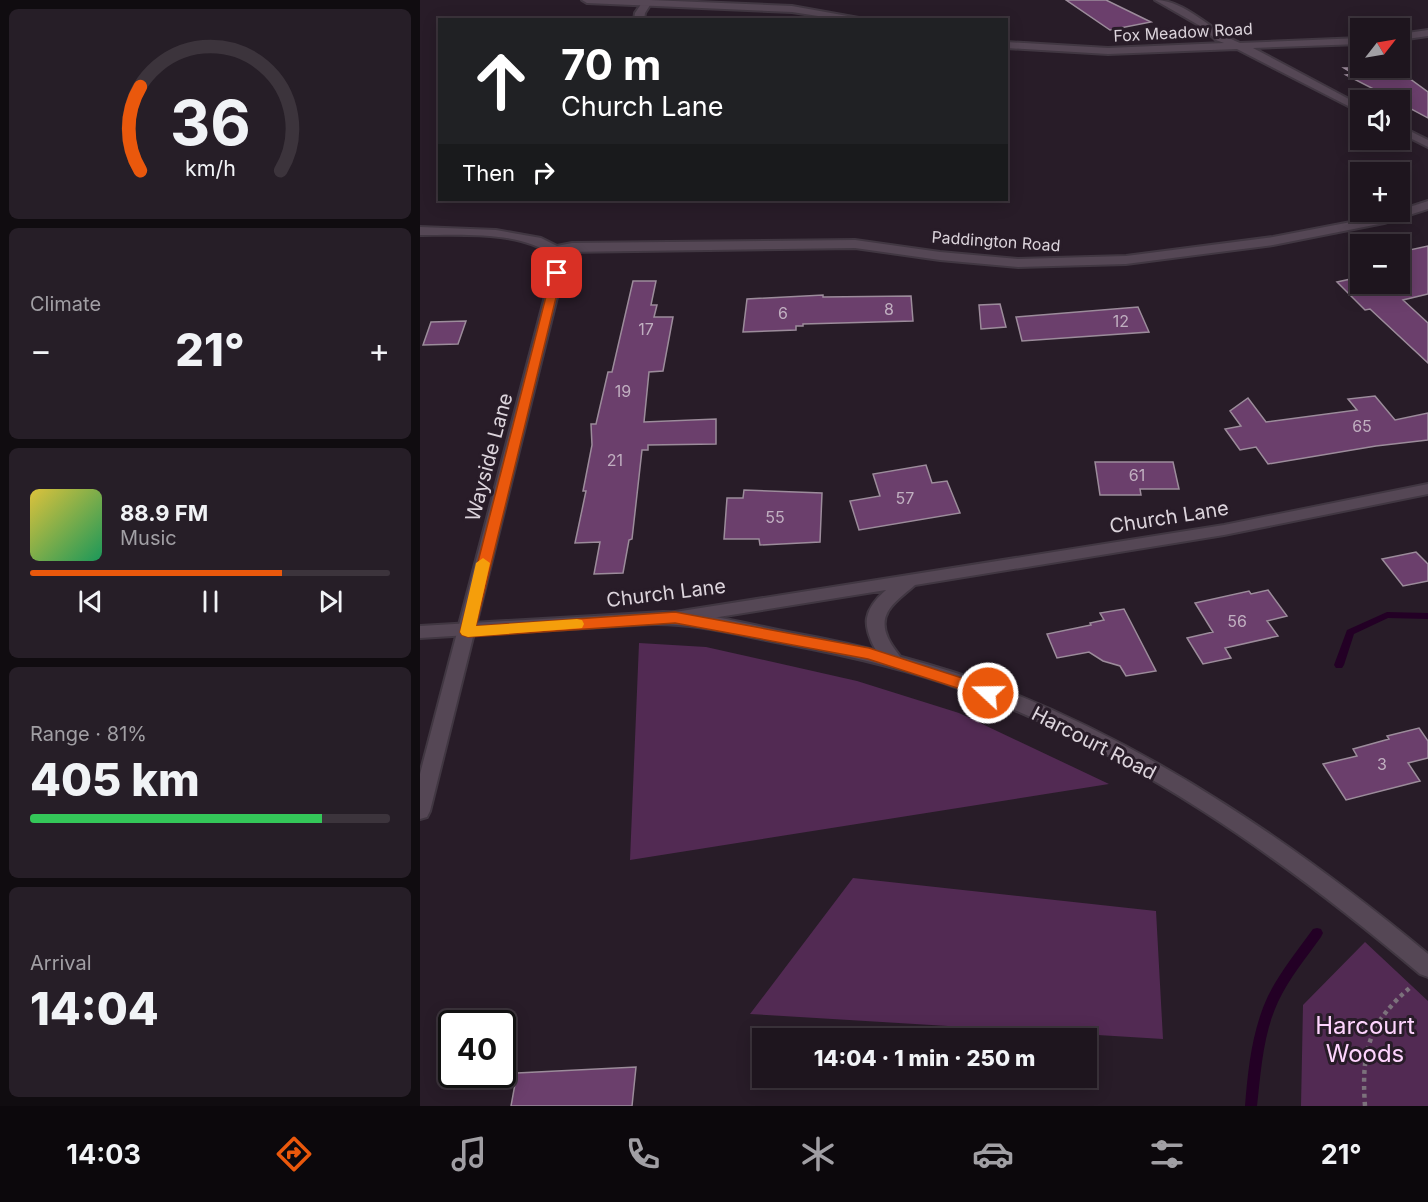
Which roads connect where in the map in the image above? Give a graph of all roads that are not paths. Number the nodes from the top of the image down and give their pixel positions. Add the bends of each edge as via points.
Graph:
1 (587, 0) edge
2 (1160, 0) edge
3 (647, 2) junction
4 (824, 16) edge
5 (639, 18) edge
6 (845, 18) edge
7 (1428, 33) edge
8 (1410, 36) edge
9 (1350, 41) edge
10 (1008, 45) edge
11 (1234, 45) junction
12 (1350, 104) edge
13 (1410, 134) edge
14 (1428, 144) edge
15 (1428, 205) edge
16 (420, 231) edge
17 (556, 250) junction
18 (1428, 489) edge
19 (915, 578) junction
20 (675, 618) junction
21 (420, 632) edge
22 (468, 632) junction
23 (895, 662) junction
24 (420, 811) edge
25 (1423, 974) edge

1 - 3 street
2 - 11 street
3 - 4 street
3 - 5 street
4 - 6 street
7 - 8 street
9 - 11 street, Fox Meadow Road
10 - 11 street, Fox Meadow Road via 1108,51
11 - 12 street
13 - 14 street
15 - 17 street, Paddington Road via 1384,219 1306,235 1126,260 1018,263 855,244
16 - 17 street via 485,232 535,241
17 - 22 street, Wayside Lane via 561,257 554,289
18 - 19 street, Church Lane via 1224,530
19 - 20 street, Church Lane
19 - 23 street, Church Lane via 888,596 875,620 879,641
20 - 22 street, Church Lane
20 - 23 street, Harcourt Road via 820,643
21 - 22 street, Church Lane
22 - 24 street, Wayside Lane
23 - 25 street, Harcourt Road via 1024,706 1182,789 1263,840 1390,934

